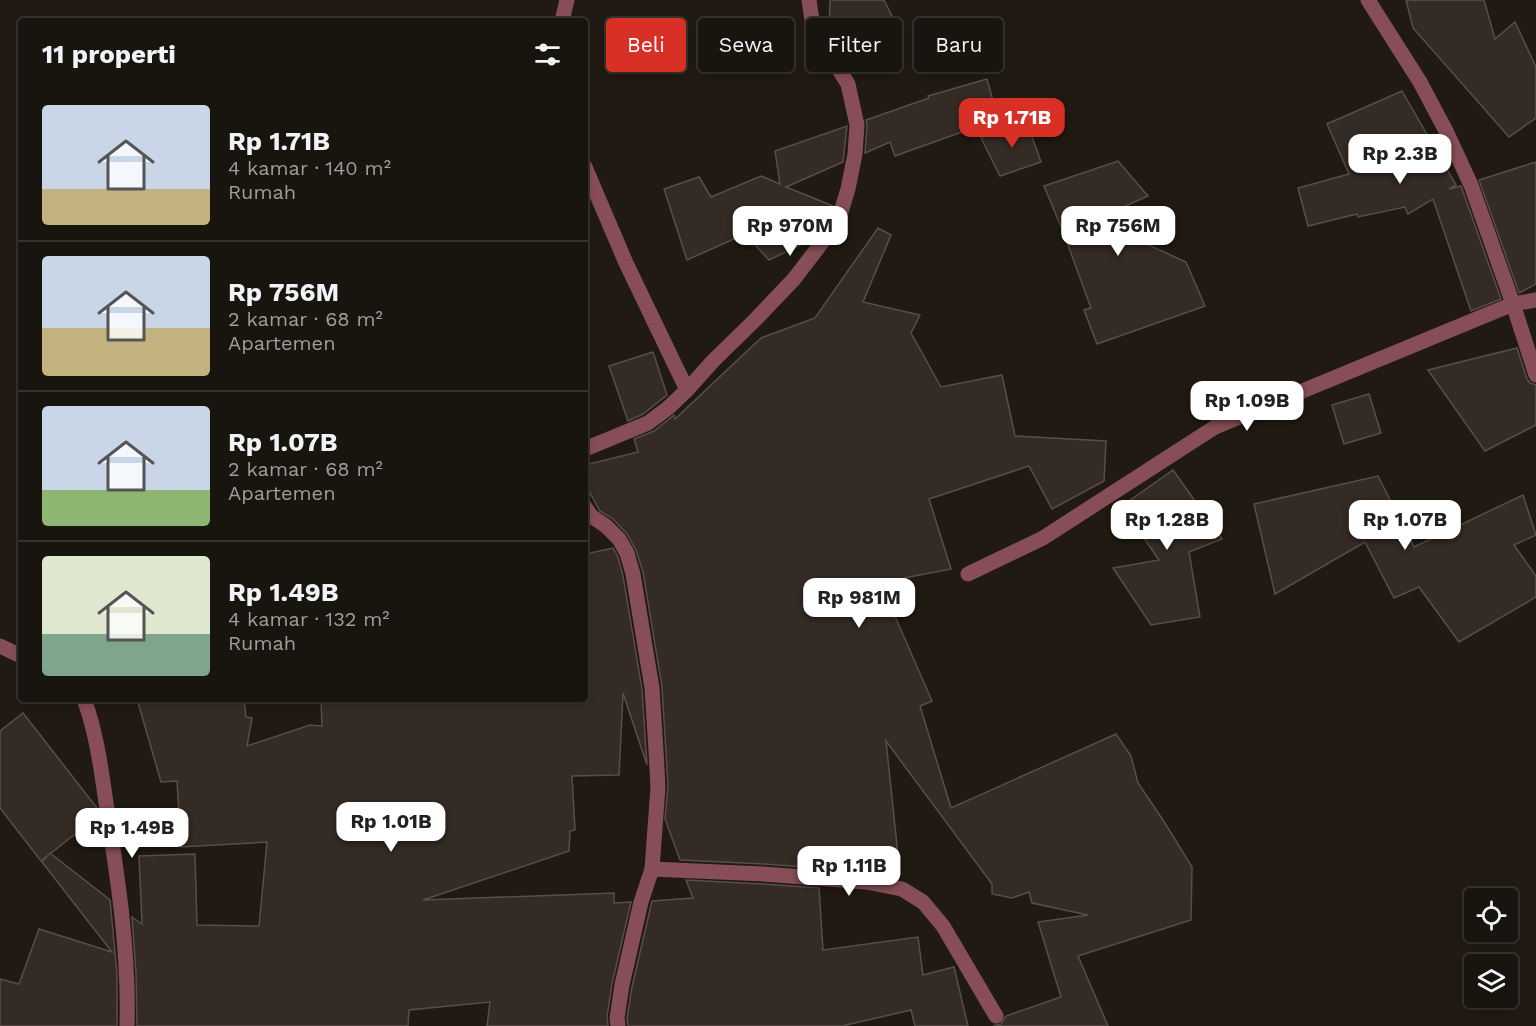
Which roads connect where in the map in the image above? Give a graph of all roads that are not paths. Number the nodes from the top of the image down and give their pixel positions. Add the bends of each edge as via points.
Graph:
1 (567, 0) edge
2 (809, 0) edge
3 (1368, 0) edge
4 (563, 18) edge
5 (588, 174) edge
6 (1536, 300) edge
7 (1513, 304) junction
8 (1536, 375) edge
9 (687, 390) junction
10 (588, 449) edge
11 (588, 512) edge
12 (968, 574) dead end
13 (0, 646) edge
14 (18, 655) edge
15 (85, 702) edge
16 (652, 868) junction
17 (996, 1016) dead end
18 (128, 1026) edge
19 (618, 1026) edge

1 - 4 street
2 - 9 street via 813,27 822,48 848,84 857,125 855,154 841,212 794,279
3 - 7 street via 1446,131 1471,185
5 - 9 street
6 - 7 street
7 - 8 street
7 - 12 street via 1215,427 1043,538
9 - 10 street via 648,423
11 - 16 street via 619,539 633,574 652,688 658,787
13 - 14 street
15 - 18 street via 96,738 118,877 128,971
16 - 17 street via 866,882 902,889 923,902 943,926
16 - 19 street via 622,985

